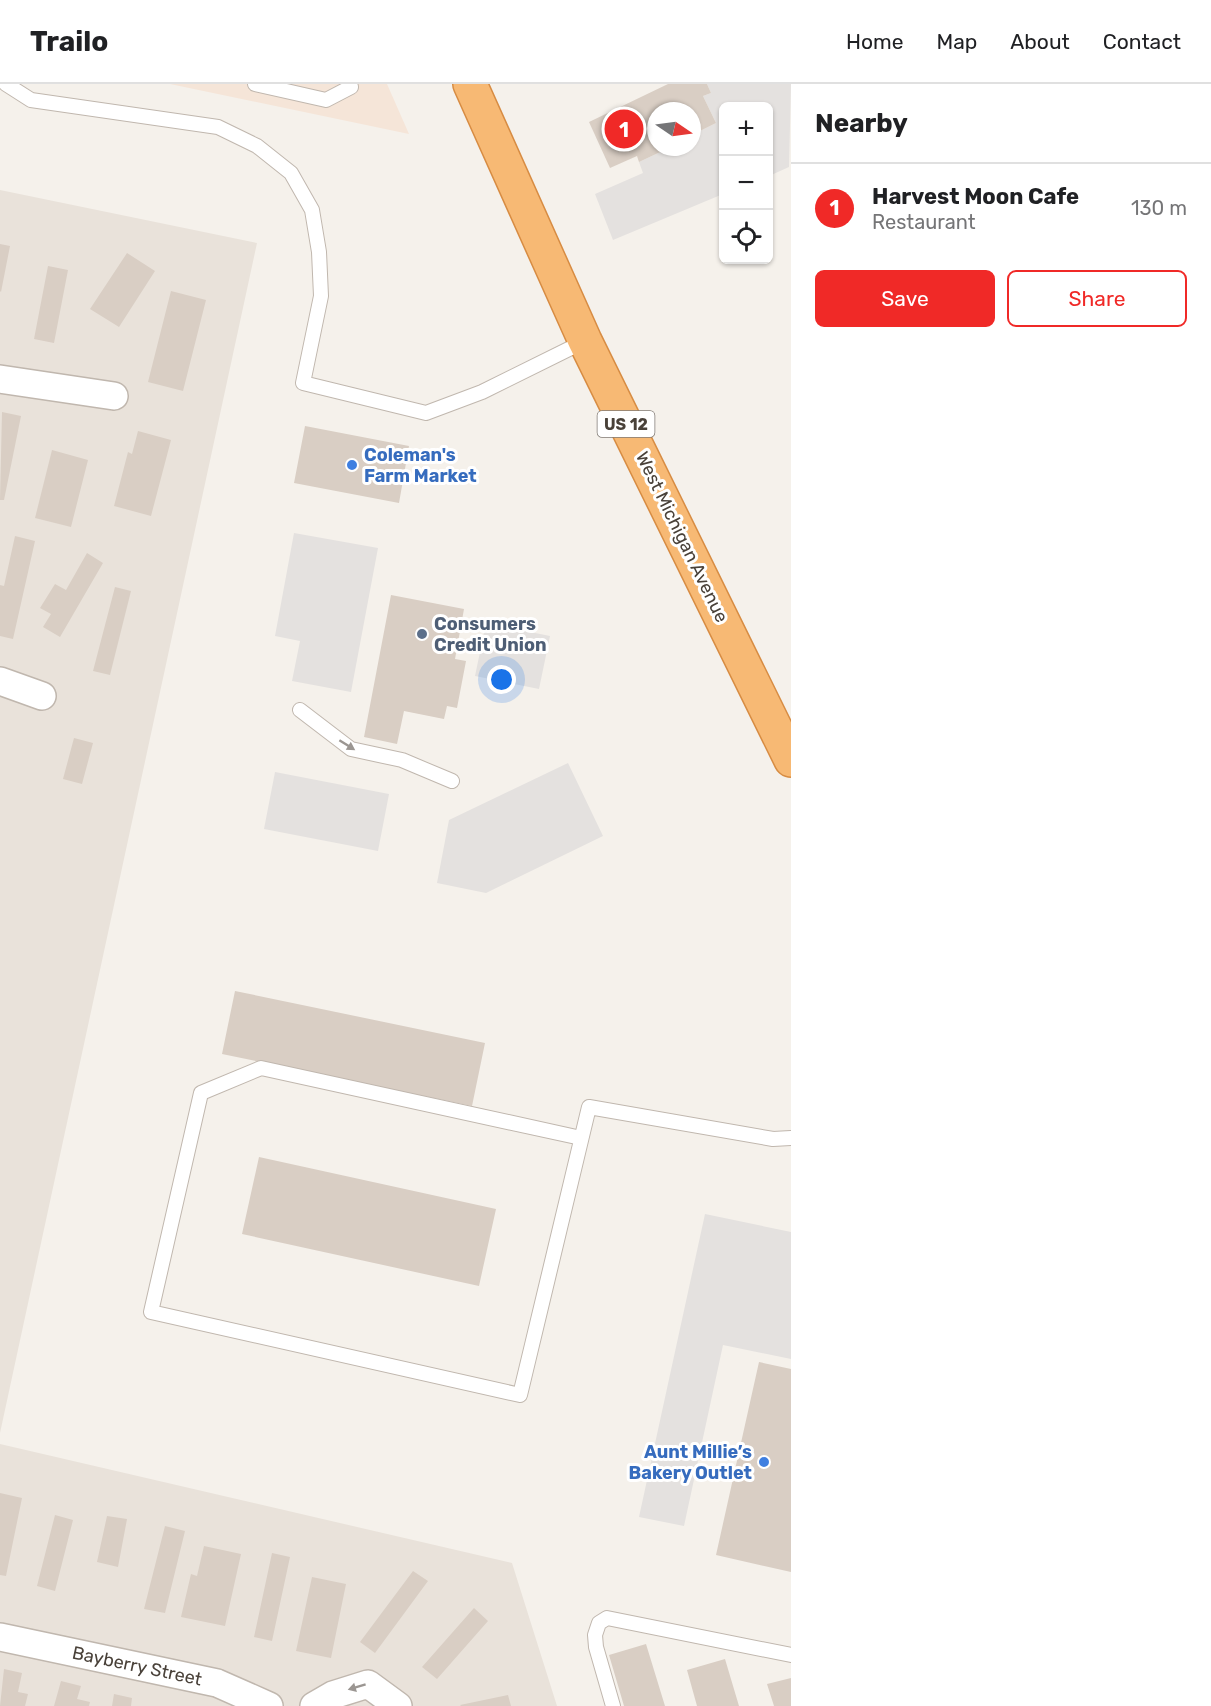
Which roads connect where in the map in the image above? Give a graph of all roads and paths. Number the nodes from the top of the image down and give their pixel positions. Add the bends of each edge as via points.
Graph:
1 (6, 84) edge
2 (255, 84) edge
3 (350, 84) edge
4 (470, 84) edge
5 (585, 341) junction
6 (0, 379) edge
7 (114, 396) dead end
8 (0, 681) edge
9 (42, 696) dead end
10 (300, 710) dead end
11 (791, 760) edge
12 (452, 781) dead end
13 (581, 1138) junction
14 (791, 1138) edge
15 (0, 1637) edge
16 (791, 1655) edge
17 (269, 1706) edge
18 (314, 1706) edge
19 (398, 1706) edge
20 (613, 1706) edge

1 - 5 lane via 31,100 218,128 257,146 291,173 312,210 320,252 321,296 303,383 426,413 482,392
2 - 3 lane via 326,100 351,87
4 - 5 highway, West Michigan Avenue / US 12
5 - 11 highway, West Michigan Avenue / US 12
6 - 7 street
8 - 9 street
10 -> 12 lane via 351,749 402,759
13 - 13 lane via 520,1395 151,1312 201,1093 251,1072 261,1068
13 - 14 lane via 589,1107 773,1139
15 - 17 street, Bayberry Street via 217,1683
16 - 20 lane via 607,1618 599,1623 596,1635
19 -> 18 street via 368,1684 333,1695

